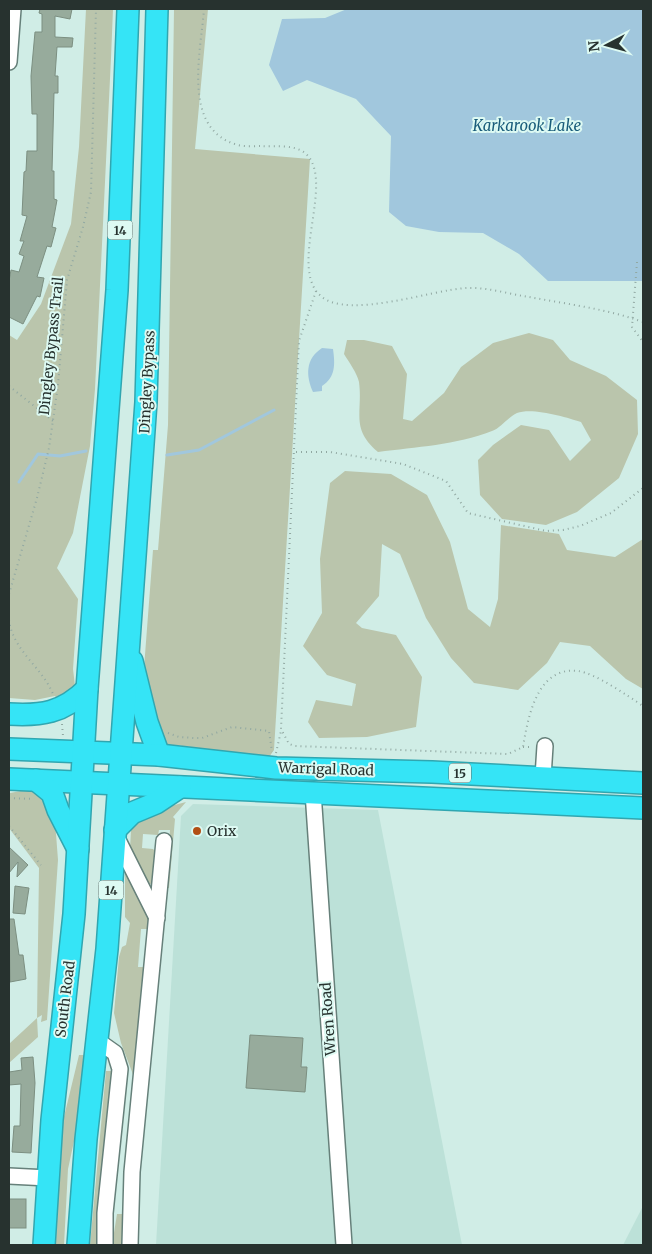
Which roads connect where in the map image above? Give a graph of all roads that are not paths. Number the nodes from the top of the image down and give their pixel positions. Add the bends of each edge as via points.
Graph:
1 (13, 9) edge
2 (128, 9) edge
3 (158, 9) edge
4 (9, 62) edge
5 (128, 649) junction
6 (87, 690) junction
7 (9, 714) edge
8 (545, 746) dead end
9 (9, 749) edge
10 (84, 752) junction
11 (121, 754) junction
12 (159, 755) junction
13 (543, 777) junction
14 (9, 779) edge
15 (82, 783) junction
16 (643, 783) edge
17 (118, 785) junction
18 (180, 787) junction
19 (36, 790) junction
20 (313, 792) junction
21 (643, 808) edge
22 (115, 832) junction
23 (164, 841) dead end
24 (78, 849) junction
25 (157, 918) junction
26 (98, 1041) junction
27 (9, 1176) edge
28 (48, 1178) junction
29 (44, 1245) edge
30 (78, 1245) edge
31 (105, 1245) edge
32 (130, 1245) edge
33 (344, 1245) edge

1 - 4 street
2 - 6 highway, 14 via 117,290
3 - 5 highway, Dingley Bypass / 14 via 149,363
5 - 11 highway, Dingley Bypass / 14
5 - 12 highway
6 - 7 highway via 71,705 58,710 31,715
6 - 10 highway, 14
8 - 13 street
9 - 10 highway, Warrigal Road / 15
10 - 11 highway, Warrigal Road / 15
10 - 15 highway, South Road / 14
11 - 12 highway, Warrigal Road / 15
11 - 17 highway, 14
12 - 13 highway, Warrigal Road / 15
13 - 16 highway, Warrigal Road / 15
14 - 19 highway, Warrigal Road / 15
15 - 17 highway, Warrigal Road / 15
15 - 19 highway, Warrigal Road / 15
15 - 24 highway, South Road / 14
17 - 18 highway, Warrigal Road / 15
17 - 22 highway, 14
18 - 20 highway, Warrigal Road / 15
18 - 22 highway via 156,803 132,813
19 - 24 highway via 52,793
20 - 21 highway, Warrigal Road / 15
20 - 33 street, Wren Road
22 - 25 street
22 - 26 highway, 14
23 - 25 street
24 - 28 highway, South Road / 14
25 - 32 street via 132,1172
26 - 30 highway, 14
26 - 31 street via 115,1053 120,1069 105,1213
27 - 28 street
28 - 29 highway, South Road / 14

